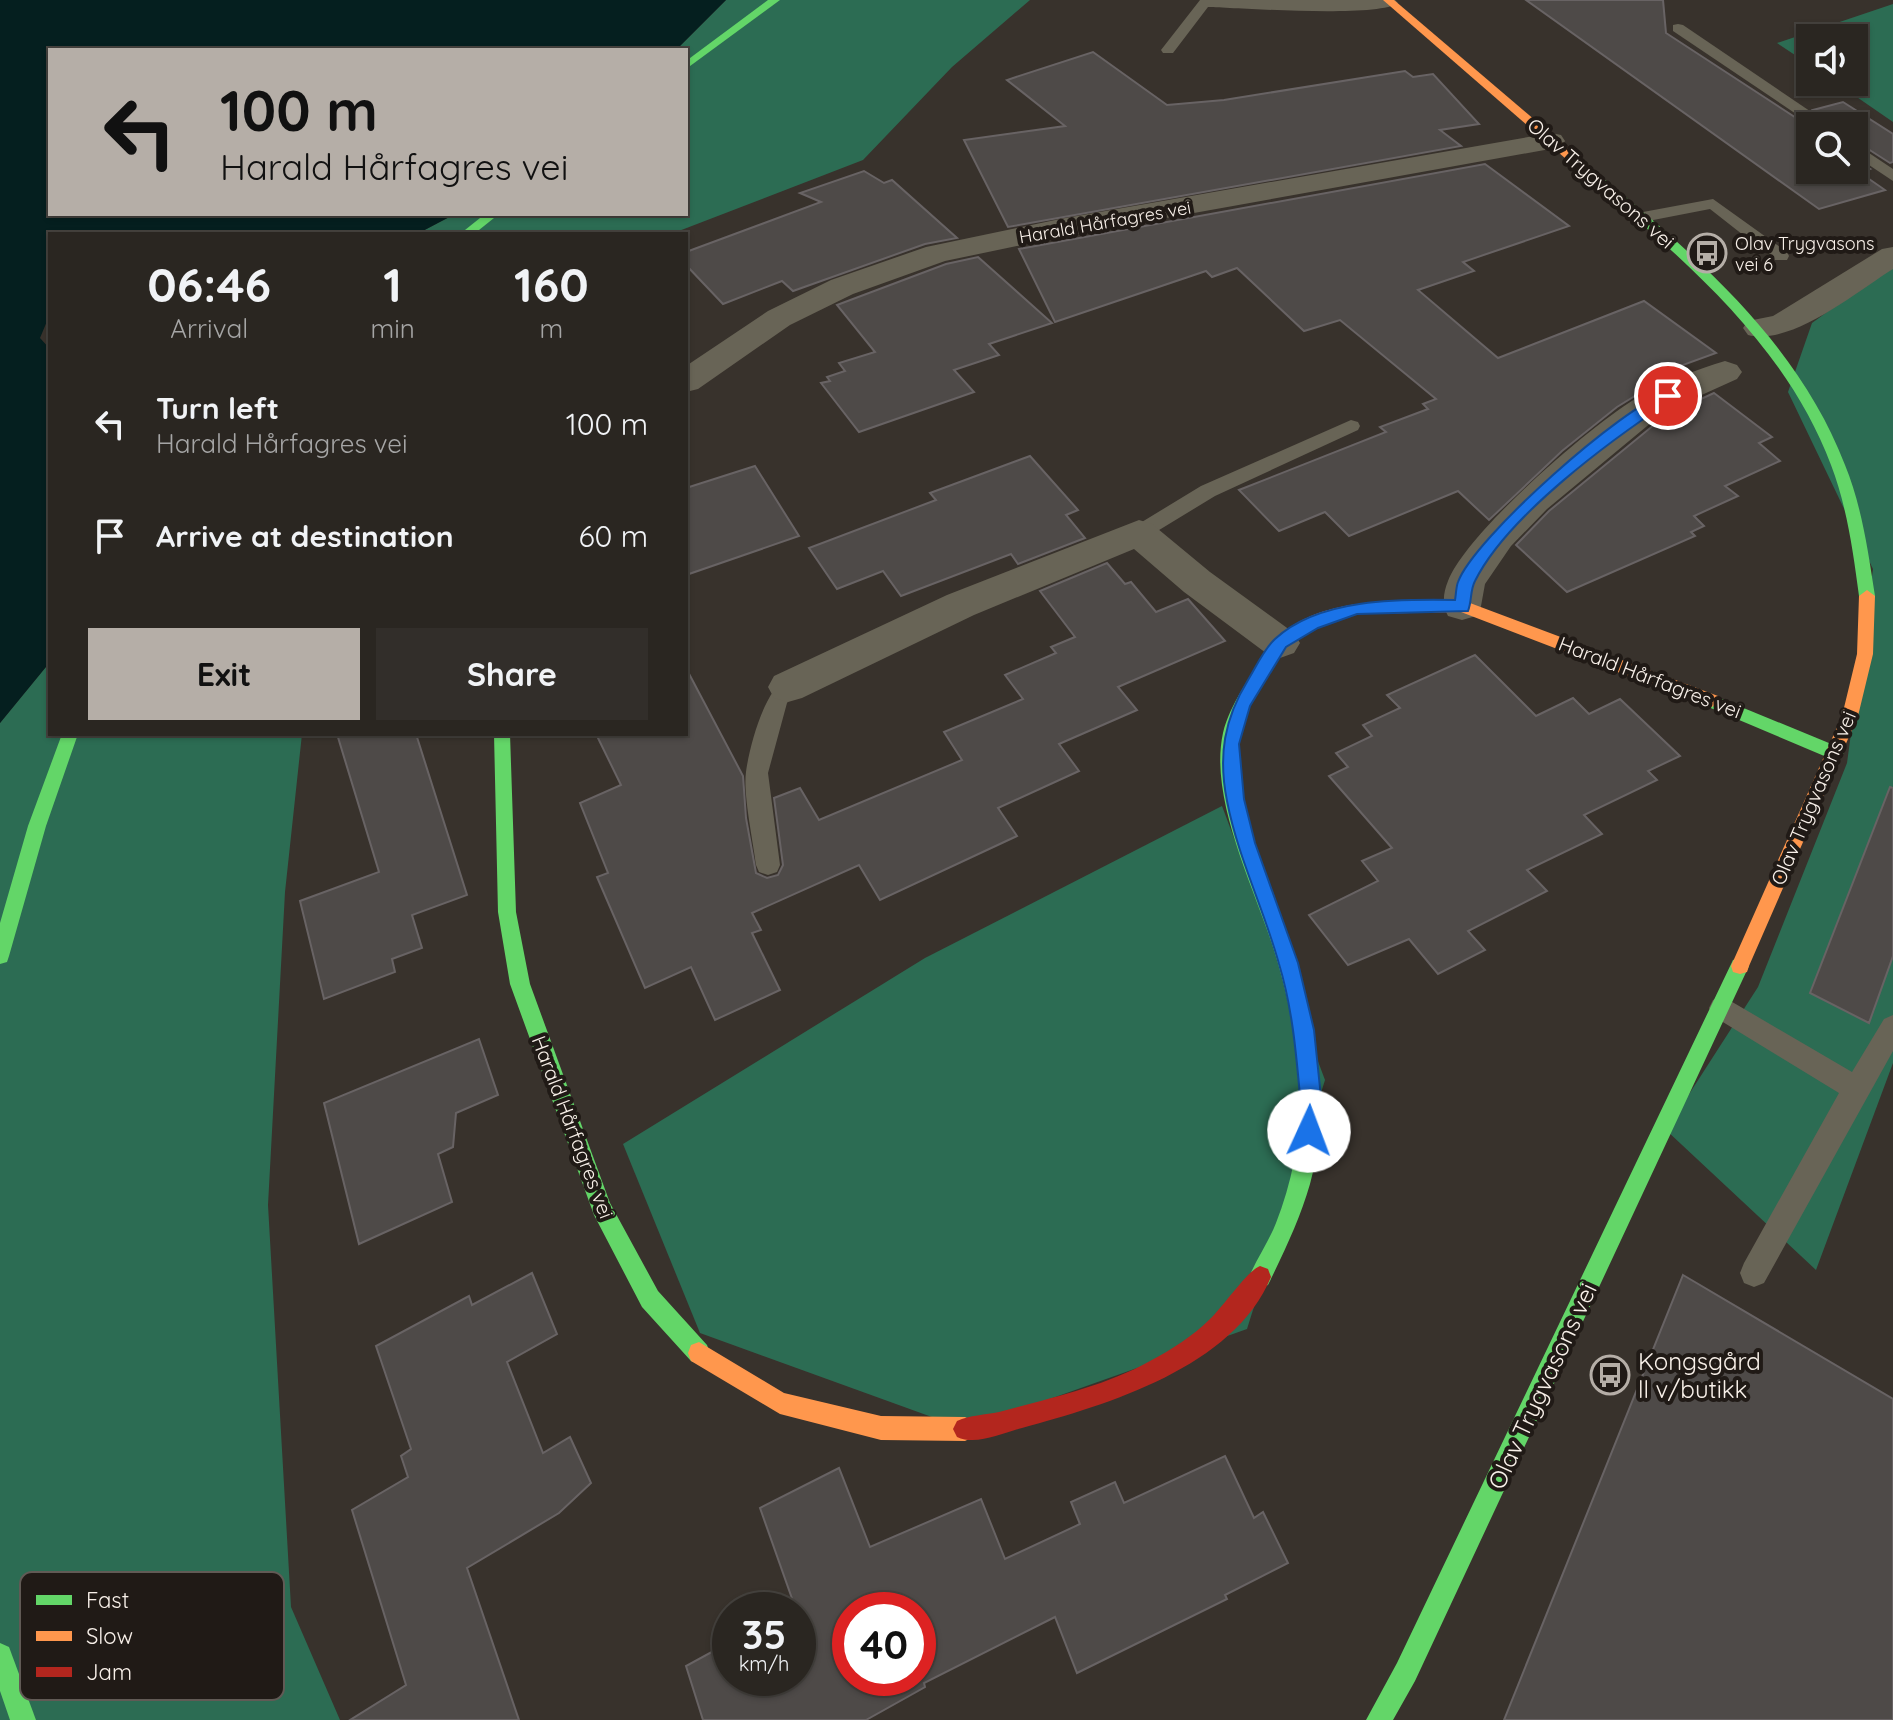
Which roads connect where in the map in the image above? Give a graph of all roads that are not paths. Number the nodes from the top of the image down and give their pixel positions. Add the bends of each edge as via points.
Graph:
1 (775, 0) edge
2 (1389, 1) edge
3 (1678, 28) dead end
4 (1168, 50) dead end
5 (688, 65) edge
6 (1803, 112) edge
7 (1551, 141) junction
8 (1868, 158) edge
9 (1893, 176) edge
10 (490, 216) edge
11 (1643, 217) junction
12 (469, 232) edge
13 (1781, 256) dead end
14 (1893, 256) edge
15 (1759, 328) junction
16 (1725, 372) dead end
17 (688, 380) edge
18 (1351, 426) dead end
19 (1139, 533) junction
20 (1462, 606) junction
21 (1280, 643) junction
22 (788, 687) joint
23 (69, 736) edge
24 (502, 736) edge
25 (1835, 753) junction
26 (768, 865) dead end
27 (0, 956) edge
28 (1722, 1008) junction
29 (1893, 1027) edge
30 (1856, 1089) junction
31 (1754, 1273) dead end
32 (0, 1656) edge
33 (23, 1720) edge
34 (1379, 1720) edge

1 - 5 street
2 - 4 lane, Olav Trygvasons vei via 1362,6 1204,3
2 - 7 street, Olav Trygvasons vei
3 - 6 lane
7 - 11 street, Olav Trygvasons vei
7 - 17 street, Harald Hårfagres vei via 937,254 842,287 779,318
8 - 9 lane
10 - 12 street
11 - 13 lane via 1713,204
11 - 15 street, Olav Trygvasons vei
14 - 15 street via 1782,324
15 - 25 street, Olav Trygvasons vei via 1824,432 1856,523 1866,581 1867,630 1862,678
16 - 20 street via 1652,404 1534,500 1498,537 1466,582
18 - 19 lane via 1208,491
19 - 21 street
19 - 22 street via 981,595
20 - 21 street, Harald Hårfagres vei via 1357,608 1313,623
20 - 25 street, Harald Hårfagres vei
21 - 24 street, Harald Hårfagres vei via 1242,704 1230,744 1246,843 1289,963 1306,1045 1312,1107 1303,1177 1280,1243 1246,1300 1199,1344 1127,1386 970,1429 881,1428 780,1403 704,1359 650,1299 601,1208 520,984 507,912
22 - 26 lane via 777,700 757,773
23 - 27 street
25 - 28 street, Olav Trygvasons vei
28 - 30 lane
28 - 34 street, Olav Trygvasons vei
29 - 30 lane
30 - 31 lane
32 - 33 street

